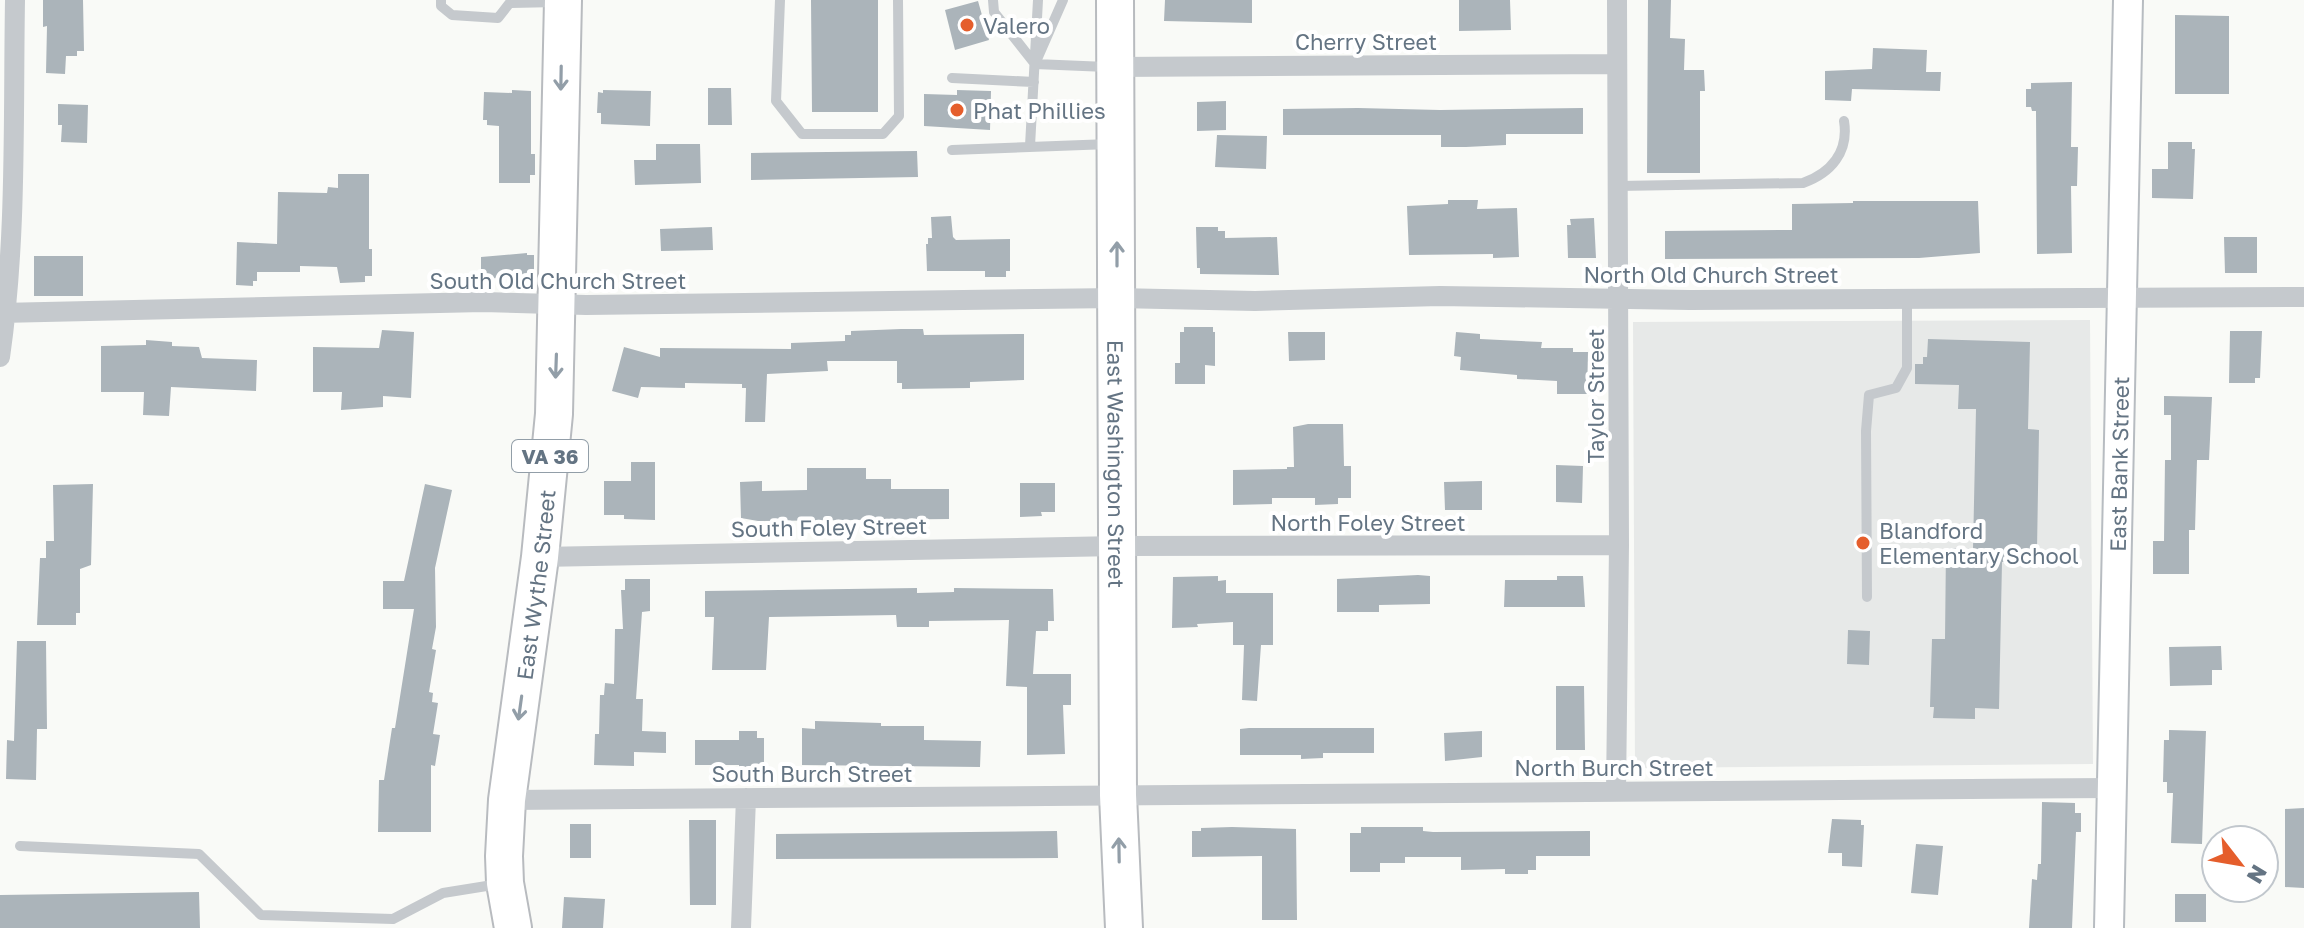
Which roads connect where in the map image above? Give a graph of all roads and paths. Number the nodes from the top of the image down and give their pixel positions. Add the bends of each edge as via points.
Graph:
1 (15, 0) edge
2 (441, 0) edge
3 (780, 0) edge
4 (898, 0) edge
5 (993, 0) edge
6 (1038, 0) edge
7 (1063, 0) edge
8 (1115, 0) edge
9 (1617, 0) edge
10 (2128, 0) edge
11 (563, 1) edge
12 (512, 2) edge
13 (1035, 64) junction
14 (1617, 64) junction
15 (1115, 67) junction
16 (952, 78) dead end
17 (1034, 82) junction
18 (1844, 121) dead end
19 (1116, 143) junction
20 (1030, 146) junction
21 (952, 150) dead end
22 (1618, 186) junction
23 (2121, 297) junction
24 (2304, 297) edge
25 (1117, 298) junction
26 (1619, 298) junction
27 (1907, 298) junction
28 (558, 304) junction
29 (3, 313) edge
30 (0, 357) edge
31 (1619, 545) junction
32 (1118, 546) junction
33 (540, 557) junction
34 (1867, 597) dead end
35 (2111, 788) junction
36 (1616, 791) junction
37 (1118, 795) junction
38 (746, 798) junction
39 (507, 800) junction
40 (20, 846) dead end
41 (505, 883) junction
42 (513, 928) edge
43 (741, 928) edge
44 (1124, 928) edge
45 (2109, 928) edge

1 - 29 street via 11,228
2 - 12 lane via 452,15 498,18
3 - 4 lane via 776,101 802,134 883,134 899,116
5 - 13 lane via 994,12
6 - 13 lane
7 - 13 lane
8 - 15 highway, East Washington Street
9 - 14 street, Taylor Street
10 - 23 street, East Bank Street
11 - 12 lane
11 -> 28 highway, East Wythe Street / VA 36
13 - 15 lane
13 - 17 lane
14 - 15 street, Cherry Street
14 - 22 street, Taylor Street
15 - 19 highway, East Washington Street
16 - 17 lane
17 - 20 lane
18 - 22 lane via 1841,153 1819,178 1803,183
19 - 20 lane
25 -> 19 highway, East Washington Street
20 - 21 lane
22 - 26 street, Taylor Street
23 - 24 street, North Old Church Street
23 - 27 street, North Old Church Street
23 - 35 street, East Bank Street
25 - 26 street, North Old Church Street
25 - 28 street, South Old Church Street
25 - 32 highway, East Washington Street
26 - 27 street, North Old Church Street
26 - 31 street, Taylor Street
27 - 34 lane via 1907,368 1896,388 1869,395
28 - 29 street, South Old Church Street
28 -> 33 highway, East Wythe Street / VA 36
29 - 30 street
31 - 32 street, North Foley Street
31 - 36 street, Taylor Street
32 - 33 street, South Foley Street
32 - 37 highway, East Washington Street
33 -> 39 highway, East Wythe Street / VA 36
35 - 36 street, North Burch Street
35 - 45 street, East Bank Street
36 - 37 street, North Burch Street
37 - 38 street, South Burch Street
44 -> 37 highway, East Washington Street
38 - 39 street, South Burch Street
38 - 43 street
39 - 41 highway, East Wythe Street / VA 36
40 - 41 lane via 199,854 261,915 393,919 443,893
41 - 42 highway, East Wythe Street / VA 36

